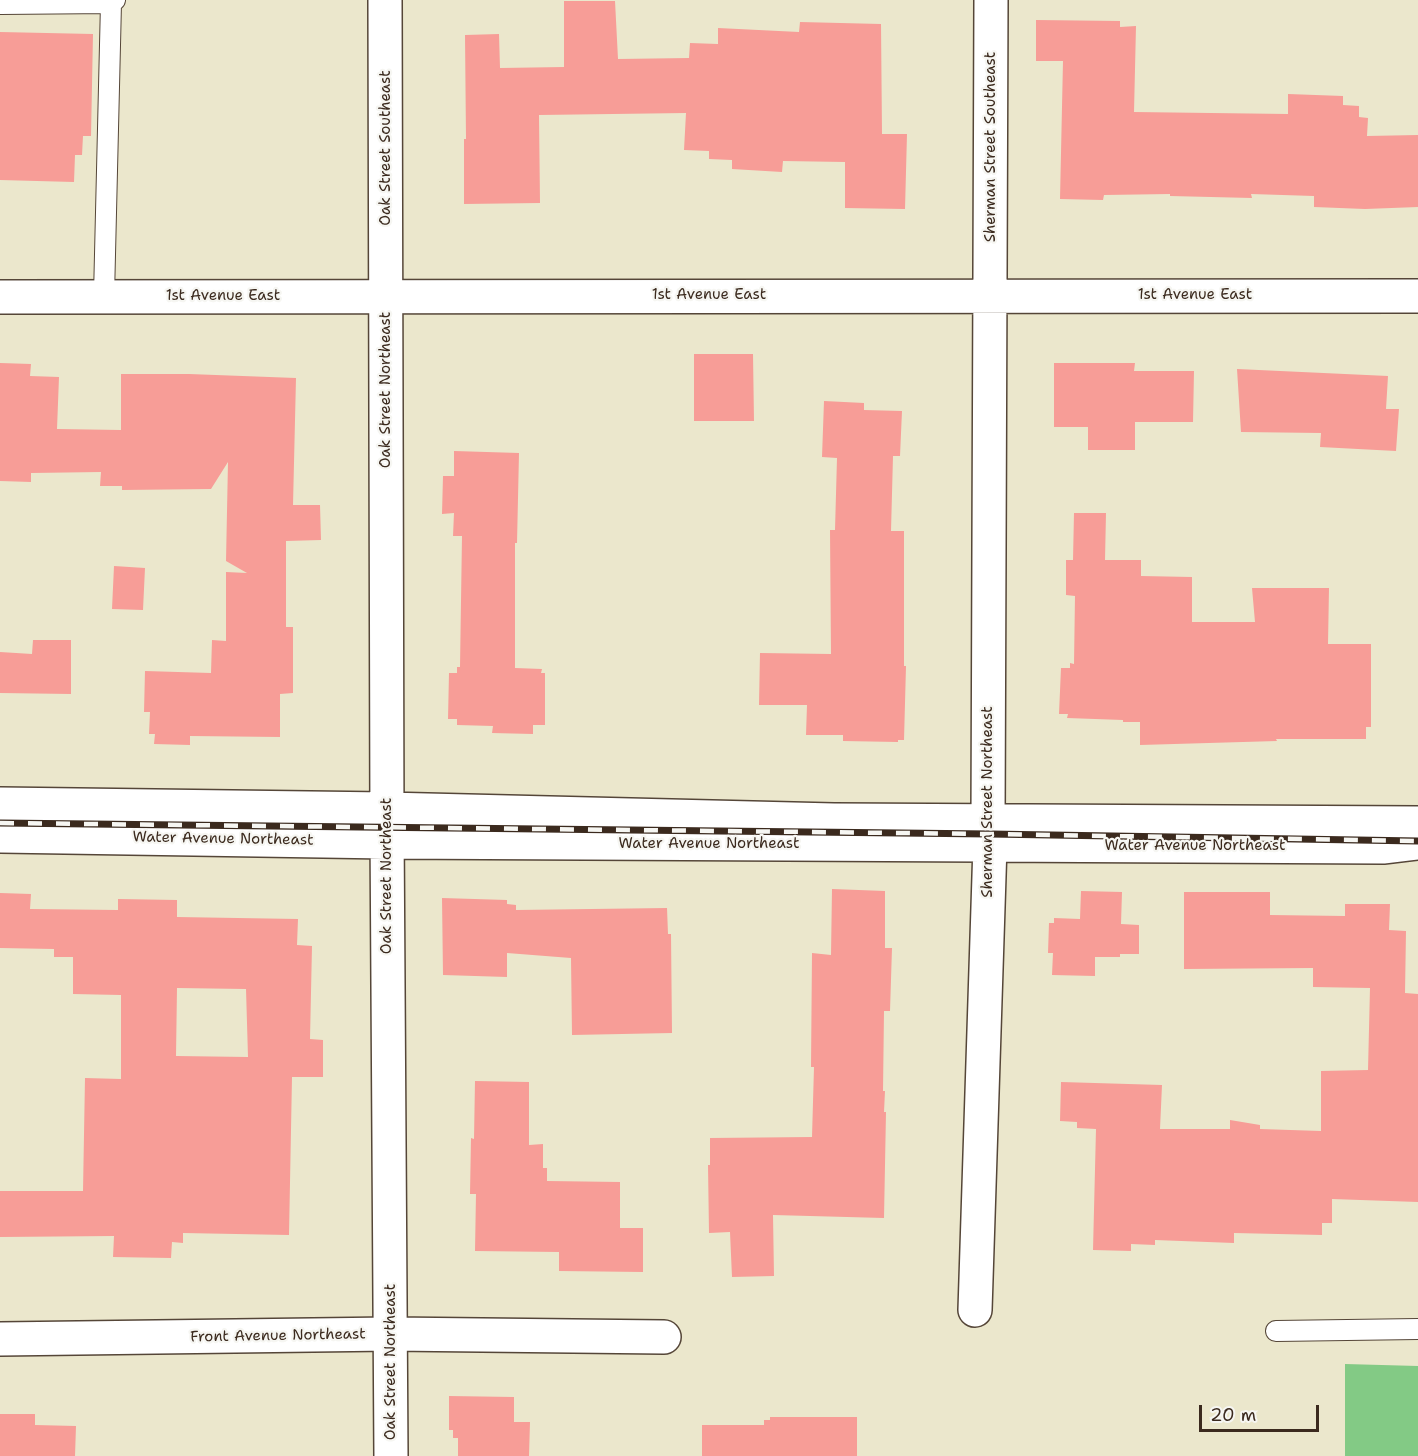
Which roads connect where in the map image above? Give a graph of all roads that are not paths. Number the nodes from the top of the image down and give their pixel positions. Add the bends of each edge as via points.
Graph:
1 (385, 0) edge
2 (991, 0) edge
3 (24, 2) edge
4 (113, 2) edge
5 (0, 4) edge
6 (990, 295) junction
7 (104, 296) junction
8 (386, 296) junction
9 (1418, 296) edge
10 (0, 297) edge
11 (0, 804) edge
12 (387, 809) junction
13 (1418, 823) edge
14 (989, 833) junction
15 (0, 836) edge
16 (387, 842) junction
17 (1418, 843) edge
18 (975, 1310) dead end
19 (1418, 1329) edge
20 (1276, 1331) dead end
21 (391, 1334) junction
22 (664, 1337) dead end
23 (0, 1339) edge
24 (391, 1456) edge

1 - 8 street, Oak Street Southeast
2 - 6 street, Sherman Street Southeast
3 - 4 lane
3 - 5 lane
4 - 7 lane
6 - 8 street, 1st Avenue East
6 - 9 street, 1st Avenue East
6 - 14 street, Sherman Street Northeast
7 - 8 street, 1st Avenue East
7 - 10 street, 1st Avenue East
8 - 12 street, Oak Street Northeast
11 - 12 street, Water Avenue Northeast
12 - 14 street, Water Avenue Northeast via 834,820
12 - 16 street, Oak Street Northeast
13 - 14 street, Water Avenue Northeast
14 - 16 street, Water Avenue Northeast
14 - 17 street, Water Avenue Northeast via 1383,848
14 - 18 street, Sherman Street Northeast
15 - 16 street, Water Avenue Northeast
16 - 21 street, Oak Street Northeast
19 - 20 lane
21 - 22 street, Front Avenue Northeast
21 - 23 street, Front Avenue Northeast
21 - 24 street, Oak Street Northeast

